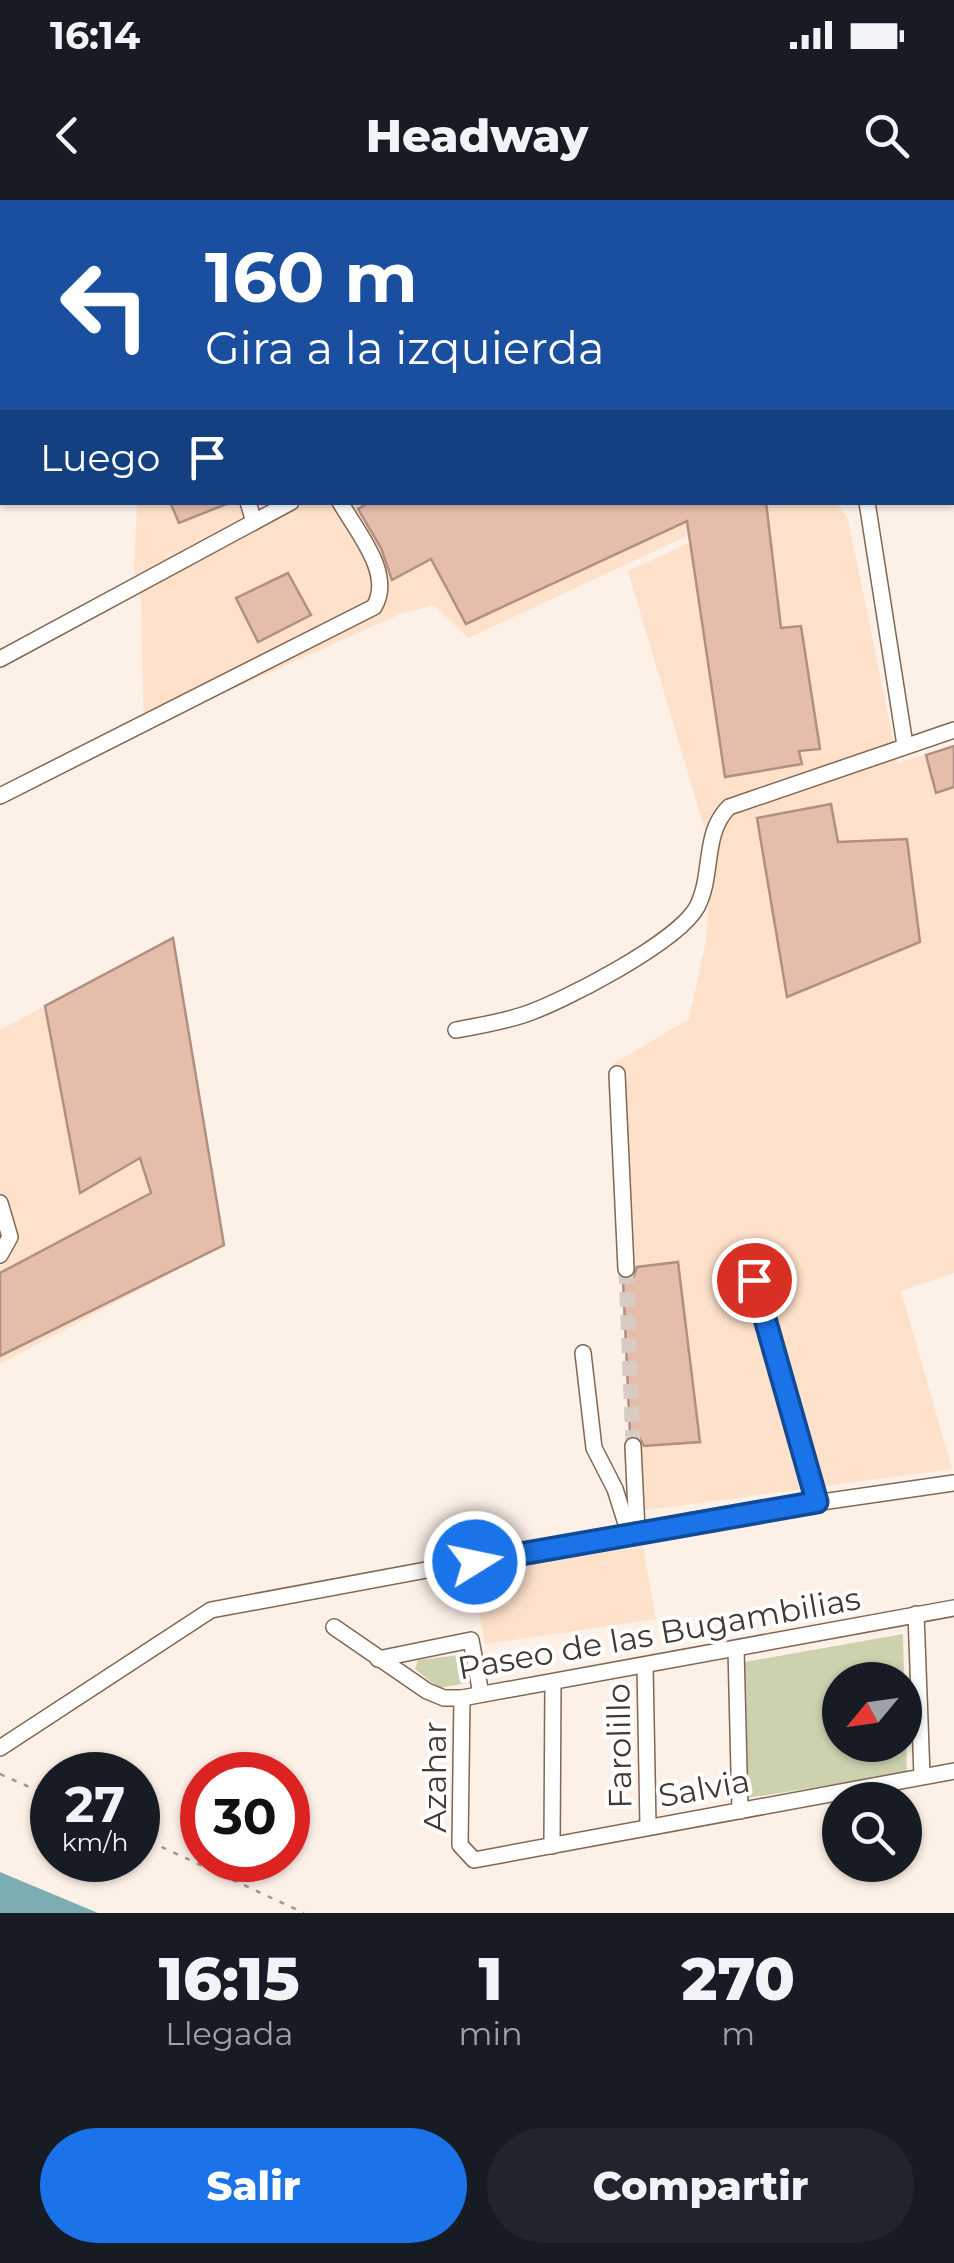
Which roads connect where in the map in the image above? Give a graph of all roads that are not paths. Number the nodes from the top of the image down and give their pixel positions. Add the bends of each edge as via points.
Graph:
1 (249, 505) edge
2 (285, 505) edge
3 (342, 505) edge
4 (867, 505) edge
5 (254, 522) junction
6 (0, 659) edge
7 (954, 730) edge
8 (905, 746) junction
9 (0, 796) edge
10 (456, 1030) dead end
11 (617, 1074) dead end
12 (0, 1203) edge
13 (0, 1255) edge
14 (626, 1269) tunnel mouth
15 (754, 1280) dead end
16 (583, 1353) dead end
17 (633, 1446) tunnel mouth
18 (954, 1482) edge
19 (817, 1502) junction
20 (633, 1532) junction
21 (954, 1608) edge
22 (916, 1614) junction
23 (334, 1627) dead end
24 (736, 1649) junction
25 (378, 1658) junction
26 (645, 1666) junction
27 (553, 1682) junction
28 (481, 1694) junction
29 (462, 1698) junction
30 (0, 1748) edge
31 (954, 1771) edge
32 (922, 1776) junction
33 (740, 1811) junction
34 (648, 1826) junction
35 (552, 1846) junction
36 (465, 1855) joint

1 - 5 street
2 - 5 street
3 - 9 street via 380,573 382,593 374,607
4 - 8 street
5 - 6 street
7 - 8 street
8 - 10 street via 729,806 715,824 698,906 681,926 540,1009
11 - 14 street
12 - 13 street via 10,1237
15 - 19 street
16 - 20 street via 594,1448
17 - 20 street
18 - 19 street
19 - 20 street
20 - 30 street via 211,1610
21 - 22 street, Paseo de las Bugambilias
22 - 24 street, Paseo de las Bugambilias
22 - 32 street
23 - 25 street, Paseo de las Bugambilias
24 - 26 street, Paseo de las Bugambilias
24 - 33 street
25 - 28 street via 471,1640
25 - 29 street, Paseo de las Bugambilias via 427,1692
26 - 27 street, Paseo de las Bugambilias
26 - 34 street, Farolillo
27 - 28 street, Paseo de las Bugambilias
27 - 35 street
28 - 29 street, Paseo de las Bugambilias
29 - 36 street, Azahar
31 - 32 street, Salvia
32 - 33 street, Salvia
33 - 34 street, Salvia
34 - 35 street, Salvia
35 - 36 street, Salvia via 474,1860

